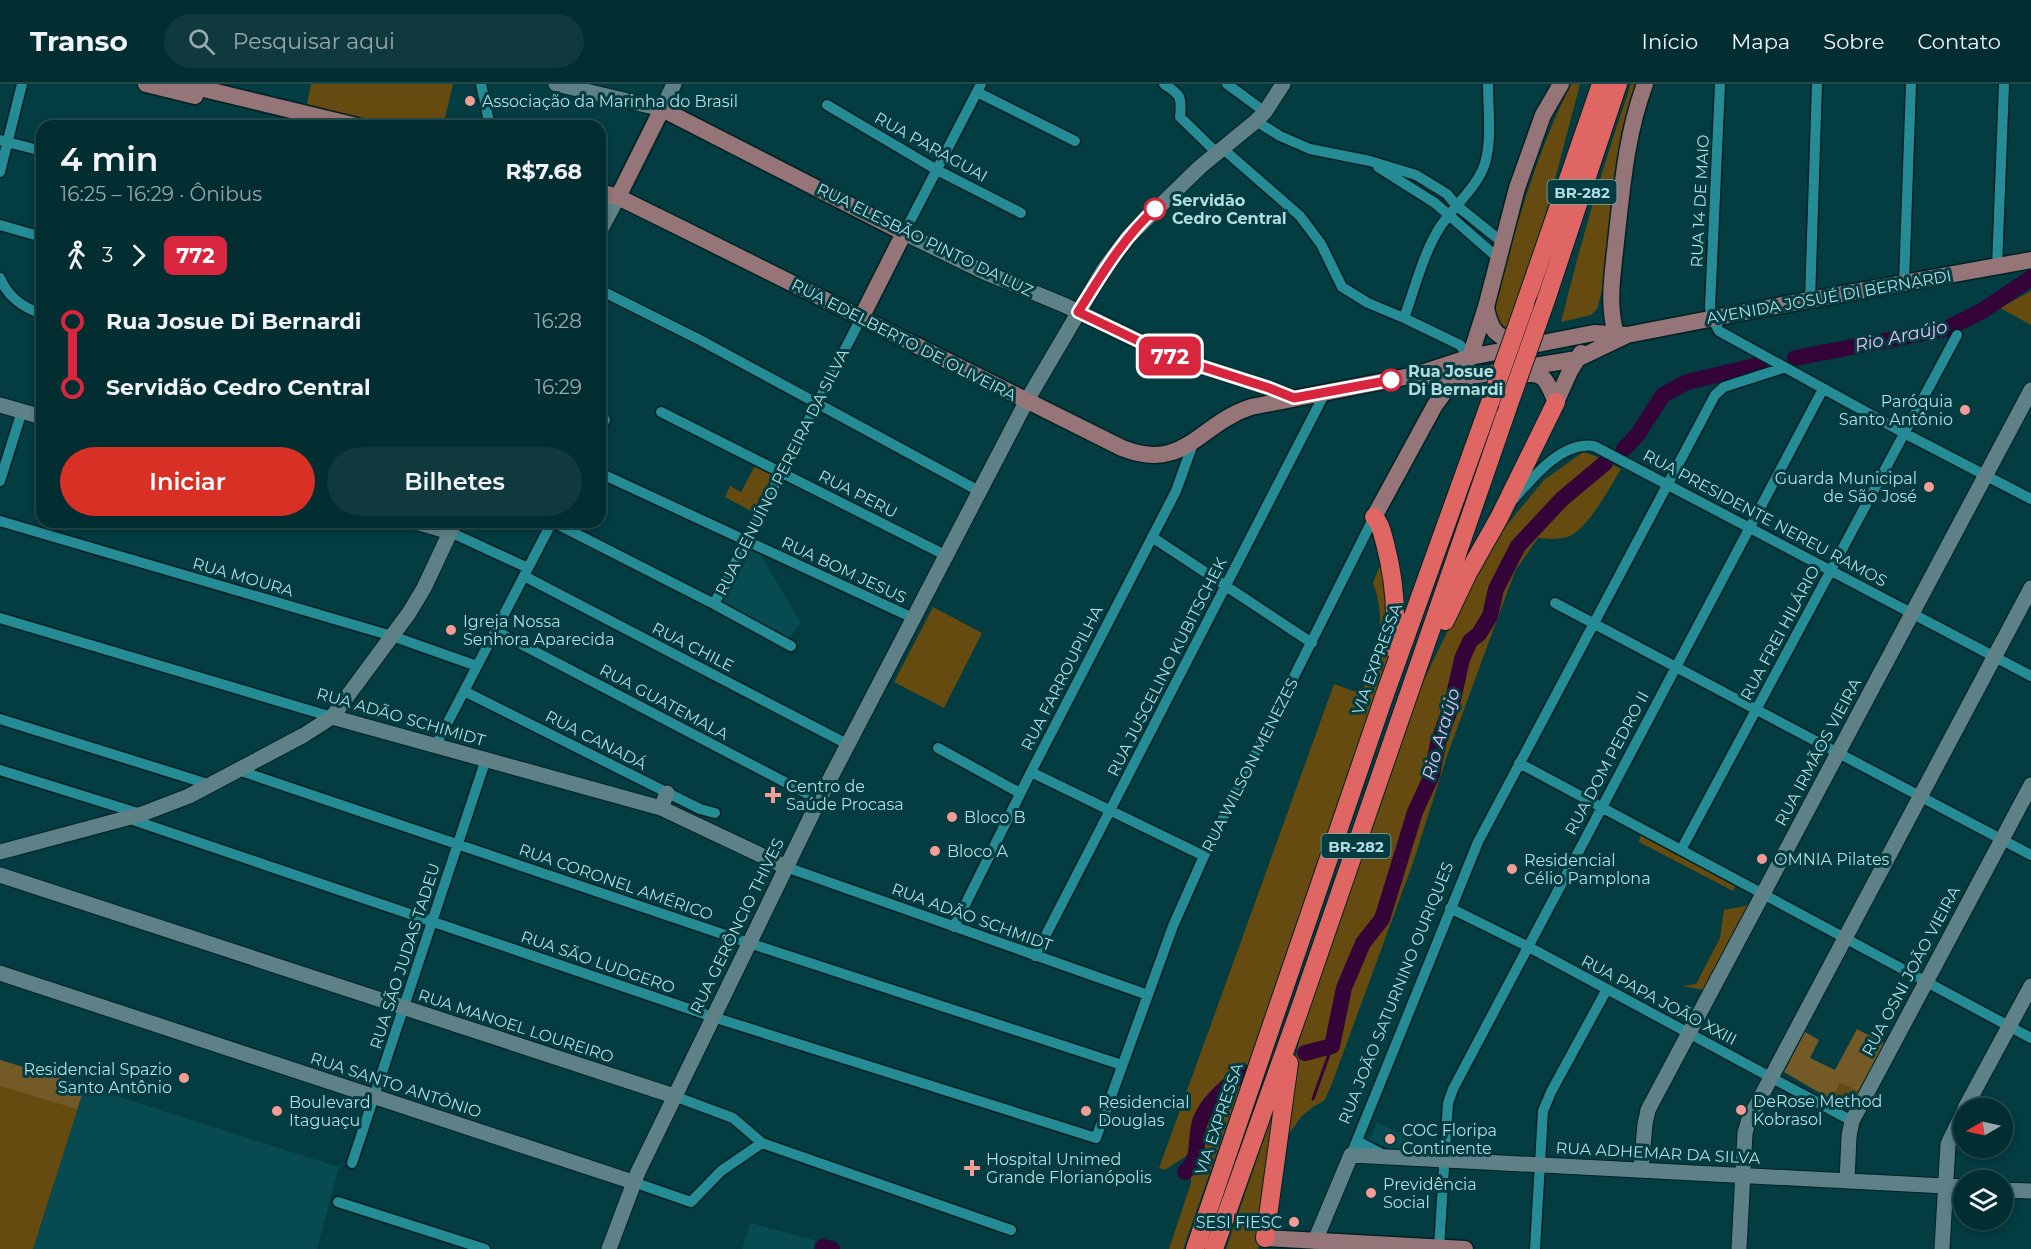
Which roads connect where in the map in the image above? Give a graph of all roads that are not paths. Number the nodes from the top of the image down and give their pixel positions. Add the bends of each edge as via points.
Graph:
1 (22, 84) edge
2 (146, 84) edge
3 (183, 84) edge
4 (481, 84) edge
5 (556, 84) edge
6 (674, 84) edge
7 (1164, 84) edge
8 (1227, 84) edge
9 (1283, 84) edge
10 (1488, 84) edge
11 (1560, 84) edge
12 (1601, 84) edge
13 (1618, 84) edge
14 (1645, 84) edge
15 (1720, 84) edge
16 (1817, 84) edge
17 (1911, 84) edge
18 (2004, 84) edge
19 (979, 88) edge
20 (827, 105) dead end
21 (261, 108) junction
22 (662, 110) junction
23 (1260, 117) junction
24 (299, 120) edge
25 (325, 120) edge
26 (489, 120) edge
27 (4, 141) edge
28 (1075, 141) dead end
29 (36, 149) edge
30 (1220, 150) junction
31 (1370, 161) junction
32 (937, 170) junction
33 (0, 172) edge
34 (606, 194) edge
35 (618, 197) junction
36 (1456, 205) junction
37 (1021, 213) dead end
38 (1448, 216) junction
39 (606, 220) edge
40 (0, 225) edge
41 (904, 233) junction
42 (36, 235) edge
43 (1500, 250) junction
44 (2030, 261) edge
45 (1997, 267) junction
46 (0, 278) edge
47 (1904, 283) junction
48 (1612, 288) junction
49 (606, 293) edge
50 (1810, 300) junction
51 (1486, 307) junction
52 (36, 311) edge
53 (1078, 312) junction
54 (861, 318) junction
55 (1404, 318) junction
56 (1712, 318) junction
57 (1596, 328) junction
58 (1957, 334) dead end
59 (1622, 335) junction
60 (1558, 340) junction
61 (1470, 357) junction
62 (1577, 359) junction
63 (1783, 368) junction
64 (1415, 375) junction
65 (1480, 375) junction
66 (1446, 378) junction
67 (1824, 389) junction
68 (2031, 390) edge
69 (1326, 391) junction
70 (1294, 398) junction
71 (1026, 402) junction
72 (1556, 402) junction
73 (818, 403) junction
74 (0, 405) edge
75 (1435, 405) junction
76 (21, 411) junction
77 (661, 412) dead end
78 (36, 415) edge
79 (1904, 433) junction
80 (1194, 441) junction
81 (782, 472) junction
82 (1986, 475) junction
83 (606, 476) edge
84 (0, 481) edge
85 (1668, 484) junction
86 (979, 491) junction
87 (2031, 499) edge
88 (1374, 517) junction
89 (1499, 518) junction
90 (0, 521) edge
91 (1750, 527) junction
92 (453, 528) edge
93 (455, 528) edge
94 (549, 528) edge
95 (564, 528) edge
96 (1152, 537) junction
97 (747, 541) junction
98 (945, 555) junction
99 (1831, 570) junction
100 (526, 572) junction
101 (1226, 587) junction
102 (2031, 588) edge
103 (1555, 603) dead end
104 (714, 604) junction
105 (1912, 613) junction
106 (0, 618) edge
107 (913, 618) junction
108 (1594, 623) junction
109 (495, 631) junction
110 (392, 636) junction
111 (1312, 643) junction
112 (791, 646) dead end
113 (1995, 657) junction
114 (477, 666) junction
115 (1676, 667) junction
116 (2031, 676) edge
117 (1415, 678) junction
118 (464, 690) junction
119 (1384, 697) junction
120 (1756, 710) junction
121 (332, 717) junction
122 (0, 719) edge
123 (847, 744) junction
124 (436, 746) junction
125 (938, 748) dead end
126 (1838, 753) junction
127 (486, 759) junction
128 (1519, 763) junction
129 (0, 770) edge
130 (238, 770) junction
131 (1031, 772) junction
132 (211, 785) junction
133 (2031, 785) edge
134 (667, 793) junction
135 (1020, 793) junction
136 (1920, 796) junction
137 (819, 800) junction
138 (1601, 807) junction
139 (661, 808) junction
140 (1110, 810) junction
141 (715, 813) dead end
142 (134, 816) junction
143 (2002, 839) junction
144 (458, 844) junction
145 (1681, 850) junction
146 (0, 852) edge
147 (2031, 855) edge
148 (1204, 856) junction
149 (786, 867) junction
150 (0, 875) edge
151 (1763, 894) junction
152 (1450, 908) junction
153 (432, 922) junction
154 (954, 927) junction
155 (1845, 938) junction
156 (749, 943) junction
157 (1527, 946) junction
158 (1035, 956) junction
159 (0, 973) edge
160 (1926, 982) junction
161 (2031, 986) edge
162 (1607, 989) junction
163 (1148, 995) junction
164 (404, 1008) junction
165 (1298, 1014) junction
166 (713, 1017) junction
167 (2009, 1026) junction
168 (1688, 1032) junction
169 (2031, 1038) edge
170 (1122, 1065) junction
171 (1771, 1077) junction
172 (374, 1096) junction
173 (674, 1096) junction
174 (1970, 1098) edge
175 (1852, 1120) junction
176 (1953, 1133) edge
177 (1096, 1138) joint
178 (762, 1143) junction
179 (1355, 1148) junction
180 (1444, 1160) junction
181 (352, 1163) dead end
182 (1539, 1165) junction
183 (1641, 1170) junction
184 (1742, 1176) junction
185 (1847, 1181) junction
186 (633, 1182) junction
187 (1945, 1186) junction
188 (1953, 1186) edge
189 (2013, 1190) edge
190 (2031, 1191) edge
191 (338, 1202) dead end
192 (1011, 1230) dead end
193 (1315, 1241) junction
194 (1263, 1244) edge
195 (1439, 1248) edge
196 (485, 1249) edge
197 (609, 1249) edge
198 (1195, 1249) edge
199 (1214, 1249) edge
200 (1465, 1249) edge
201 (1535, 1249) edge
202 (1738, 1249) edge
203 (1942, 1249) edge

1 - 27 street
2 - 21 main road
3 - 21 main road
4 - 26 street
5 - 22 street, RUA ELESBÃO PINTO DA LUZ
6 - 22 street
7 - 30 street via 1179,96 1180,117
8 - 23 street
9 - 23 street, RUA GERÔNCIO THIVES
10 - 36 street via 1488,149 1482,172
11 - 43 main road, RUA WILSON MENEZES via 1530,150
12 - 119 highway, VIA EXPRESSA / BR-282, bridge
13 - 117 highway, BR-282, bridge
14 - 48 main road via 1626,162
15 - 56 street, RUA 14 DE MAIO
16 - 50 street
17 - 47 street
18 - 45 street
19 - 28 street
19 - 32 street, RUA GENUÍNO PEREIRA DA SILVA
20 - 32 street, RUA PARAGUAI
21 - 24 main road
21 - 25 main road
22 - 35 main road
22 - 41 main road, RUA ELESBÃO PINTO DA LUZ
23 - 30 street, RUA GERÔNCIO THIVES
23 - 31 street via 1280,136 1310,149
27 - 29 street
27 - 33 street
30 - 53 street, RUA GERÔNCIO THIVES via 1132,231
30 - 55 street via 1300,216 1321,244 1342,287
31 - 36 street via 1426,181
31 - 38 street via 1435,203
32 - 37 street, RUA PARAGUAI
32 - 41 street, RUA GENUÍNO PEREIRA DA SILVA
34 - 35 main road, RUA EDELBERTO DE OLIVEIRA
35 - 39 street
35 - 54 main road, RUA EDELBERTO DE OLIVEIRA
36 - 38 street
36 - 43 street
38 - 43 street
38 - 55 street via 1431,245
40 - 42 street
41 - 53 street, RUA ELESBÃO PINTO DA LUZ
41 - 54 main road, RUA GENUÍNO PEREIRA DA SILVA
43 - 51 main road, RUA WILSON MENEZES
44 - 45 main road, AVENIDA JOSUÉ DI BERNARDI
45 - 47 main road, AVENIDA JOSUÉ DI BERNARDI
46 - 52 street via 18,303
47 - 50 main road, AVENIDA JOSUÉ DI BERNARDI
48 - 57 main road
48 - 59 main road via 1613,319
49 - 73 street
50 - 56 main road, AVENIDA JOSUÉ DI BERNARDI
51 - 57 main road via 1494,332 1513,340
51 - 61 main road, RUA WILSON MENEZES
53 - 70 street, RUA ELESBÃO PINTO DA LUZ via 1172,357
53 - 71 street, RUA GERÔNCIO THIVES
54 - 71 main road, RUA EDELBERTO DE OLIVEIRA
54 - 73 street, RUA GENUÍNO PEREIRA DA SILVA
55 - 61 street via 1460,345
56 - 59 main road, AVENIDA JOSUÉ DI BERNARDI
56 - 63 street via 1719,332
57 - 59 main road, AVENIDA JOSUÉ DI BERNARDI
57 - 60 main road, AVENIDA JOSUÉ DI BERNARDI
57 - 62 main road
58 - 79 street, RUA FREI HILÁRIO
59 - 62 main road, AVENIDA JOSUÉ DI BERNARDI
60 - 61 main road, AVENIDA JOSUÉ DI BERNARDI
60 - 62 main road
61 - 64 main road, AVENIDA JOSUÉ DI BERNARDI
61 - 65 main road
61 - 66 main road, RUA WILSON MENEZES
62 - 65 main road, AVENIDA JOSUÉ DI BERNARDI
62 - 72 main road
63 - 67 street
63 - 85 street, RUA JOÃO SATURNINO OURIQUES via 1718,391
64 - 66 main road, AVENIDA JOSUÉ DI BERNARDI
64 - 69 main road, AVENIDA JOSUÉ DI BERNARDI
65 - 66 main road, AVENIDA JOSUÉ DI BERNARDI
66 - 75 main road, RUA WILSON MENEZES
67 - 79 street
67 - 91 street, RUA DOM PEDRO II
68 - 82 street, RUA IRMÃOS VIEIRA
69 - 70 main road, AVENIDA JOSUÉ DI BERNARDI
69 - 101 street, RUA JUSCELINO KUBITSCHEK
70 - 80 main road, AVENIDA JOSUÉ DI BERNARDI via 1240,410
71 - 80 main road, RUA EDELBERTO DE OLIVEIRA via 1136,454 1167,455
71 - 86 street, RUA GERÔNCIO THIVES
72 - 75 main road via 1546,380 1536,373 1462,388
72 - 89 highway
73 - 81 street, RUA GENUÍNO PEREIRA DA SILVA
73 - 86 street
74 - 76 street
75 - 88 main road, RUA WILSON MENEZES
76 - 78 street
76 - 84 street
77 - 81 street, RUA PERU
79 - 82 street
79 - 99 street, RUA FREI HILÁRIO
80 - 96 street, RUA FARROUPILHA via 1176,491
81 - 97 street, RUA GENUÍNO PEREIRA DA SILVA
81 - 98 street, RUA PERU
82 - 87 street
82 - 105 street, RUA IRMÃOS VIEIRA
83 - 97 street, RUA BOM JESUS
85 - 89 street, RUA PRESIDENTE NEREU RAMOS via 1588,445 1560,455 1544,468
85 - 91 street, RUA PRESIDENTE NEREU RAMOS
85 - 108 street, RUA JOÃO SATURNINO OURIQUES
86 - 98 street, RUA GERÔNCIO THIVES
88 - 111 street, RUA WILSON MENEZES
88 - 119 highway via 1380,525 1389,560 1396,609
89 - 117 highway
90 - 110 street, RUA MOURA
91 - 99 street, RUA PRESIDENTE NEREU RAMOS
91 - 115 street, RUA DOM PEDRO II
92 - 110 street via 421,594
93 - 100 street, RUA CHILE
94 - 100 street
95 - 104 street
96 - 101 street
96 - 131 street, RUA FARROUPILHA
97 - 104 street, RUA GENUÍNO PEREIRA DA SILVA
97 - 107 street, RUA BOM JESUS
98 - 107 street, RUA GERÔNCIO THIVES
99 - 105 street, RUA PRESIDENTE NEREU RAMOS
99 - 120 street, RUA FREI HILÁRIO
100 - 109 street
100 - 123 street, RUA CHILE
101 - 111 street
101 - 140 street, RUA JUSCELINO KUBITSCHEK
102 - 113 street
103 - 108 street
104 - 112 street
105 - 113 street, RUA PRESIDENTE NEREU RAMOS
105 - 126 street, RUA IRMÃOS VIEIRA
106 - 121 street, RUA ADÃO SCHIMIDT
107 - 123 street, RUA GERÔNCIO THIVES
108 - 115 street
108 - 128 street, RUA JOÃO SATURNINO OURIQUES
109 - 114 street
109 - 137 street, RUA GUATEMALA
110 - 114 street, RUA MOURA
110 - 121 street
111 - 148 street, RUA WILSON MENEZES
113 - 116 street, RUA PRESIDENTE NEREU RAMOS
113 - 136 street
114 - 118 street
115 - 120 street
115 - 138 street, RUA DOM PEDRO II
117 - 165 highway, BR-282
118 - 124 street
118 - 134 street, RUA CANADÁ
119 - 198 highway, VIA EXPRESSA / BR-282
120 - 126 street
120 - 145 street, RUA FREI HILÁRIO
121 - 124 street, RUA ADÃO SCHIMIDT
121 - 130 street
122 - 132 street
123 - 137 street, RUA GERÔNCIO THIVES
124 - 127 street, RUA ADÃO SCHIMIDT
125 - 135 street
126 - 136 street
126 - 151 street, RUA IRMÃOS VIEIRA
127 - 139 street, RUA ADÃO SCHIMIDT
127 - 144 street, RUA SÃO JUDAS TADEU
128 - 138 street
128 - 152 street, RUA JOÃO SATURNINO OURIQUES via 1478,842
129 - 142 street, RUA SÃO LUDGERO
130 - 132 street
130 - 144 street, RUA CORONEL AMÉRICO
131 - 135 street, RUA FARROUPILHA
131 - 140 street
132 - 142 street
133 - 143 street, RUA OSNI JOÃO VIEIRA
134 - 139 street
134 - 141 street, RUA CANADÁ
135 - 154 street, RUA FARROUPILHA
136 - 143 street
136 - 155 street
137 - 149 street, RUA GERÔNCIO THIVES
138 - 145 street
138 - 157 street, RUA DOM PEDRO II
139 - 149 street, RUA ADÃO SCHIMIDT
140 - 148 street
140 - 158 street, RUA JUSCELINO KUBITSCHEK
142 - 146 street
142 - 153 street, RUA SÃO LUDGERO
143 - 147 street
143 - 160 street, RUA OSNI JOÃO VIEIRA
144 - 153 street, RUA SÃO JUDAS TADEU
144 - 156 street, RUA CORONEL AMÉRICO
145 - 151 street
148 - 163 street, RUA WILSON MENEZES
149 - 154 street, RUA ADÃO SCHMIDT
149 - 156 street, RUA GERÔNCIO THIVES
150 - 164 street, RUA MANOEL LOUREIRO
151 - 155 street
151 - 168 street, RUA IRMÃOS VIEIRA
152 - 157 street, RUA PAPA JOÃO XXIII
152 - 179 street, RUA JOÃO SATURNINO OURIQUES
153 - 164 street, RUA SÃO JUDAS TADEU
153 - 166 street, RUA SÃO LUDGERO
154 - 158 street, RUA ADÃO SCHMIDT
155 - 160 street
155 - 171 street
156 - 166 street, RUA GERÔNCIO THIVES
156 - 170 street, RUA CORONEL AMÉRICO
157 - 162 street, RUA PAPA JOÃO XXIII
157 - 180 street, RUA DOM PEDRO II via 1450,1095
158 - 163 street, RUA ADÃO SCHMIDT
159 - 172 street, RUA SANTO ANTÔNIO
160 - 167 street
160 - 175 street, RUA OSNI JOÃO VIEIRA
161 - 167 street
162 - 168 street, RUA PAPA JOÃO XXIII
162 - 182 street via 1546,1102
163 - 170 street, RUA WILSON MENEZES
164 - 172 street, RUA SÃO JUDAS TADEU
164 - 173 street, RUA MANOEL LOUREIRO
165 - 194 highway
165 - 199 highway, BR-282
166 - 173 street, RUA GERÔNCIO THIVES
166 - 177 street, RUA SÃO LUDGERO
167 - 169 street
167 - 174 street
168 - 171 street, RUA PAPA JOÃO XXIII
168 - 183 street, RUA IRMÃOS VIEIRA via 1648,1110
170 - 177 street, RUA WILSON MENEZES
171 - 175 street, RUA PAPA JOÃO XXIII
171 - 184 street via 1746,1126
172 - 181 street, RUA SÃO JUDAS TADEU
172 - 186 street, RUA SANTO ANTÔNIO
173 - 178 street, RUA MANOEL LOUREIRO via 733,1119
173 - 186 street, RUA GERÔNCIO THIVES
175 - 185 street, RUA OSNI JOÃO VIEIRA
176 - 187 street via 1948,1144
178 - 186 street, RUA SANTO ANTÔNIO via 721,1171 691,1203
178 - 192 street, RUA MANOEL LOUREIRO
179 - 180 street, RUA ADHEMAR DA SILVA via 1385,1156
179 - 193 street, RUA JOÃO SATURNINO OURIQUES
180 - 182 street, RUA ADHEMAR DA SILVA
180 - 195 street, RUA DOM PEDRO II
182 - 183 street, RUA ADHEMAR DA SILVA
182 - 201 street
183 - 184 street, RUA ADHEMAR DA SILVA
184 - 185 street, RUA ADHEMAR DA SILVA
184 - 202 street
185 - 187 street, RUA ADHEMAR DA SILVA
186 - 197 street, RUA GERÔNCIO THIVES
187 - 188 street, RUA ADHEMAR DA SILVA
187 - 203 street
189 - 190 street
191 - 196 street
193 - 194 main road
193 - 195 main road
195 - 200 main road

